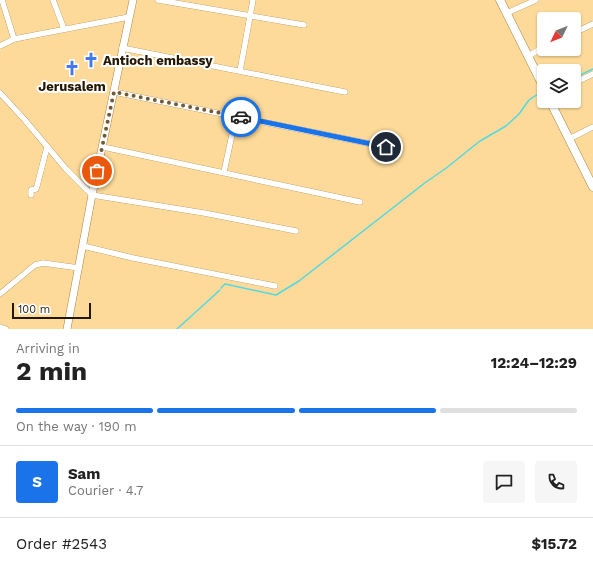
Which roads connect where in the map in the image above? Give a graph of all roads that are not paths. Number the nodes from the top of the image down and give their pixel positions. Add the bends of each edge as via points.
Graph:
1 (2, 0) edge
2 (53, 0) edge
3 (133, 0) edge
4 (158, 0) edge
5 (253, 0) edge
6 (500, 0) edge
7 (536, 0) edge
8 (507, 13) junction
9 (250, 16) junction
10 (128, 17) junction
11 (593, 24) edge
12 (304, 25) dead end
13 (64, 29) junction
14 (581, 30) edge
15 (14, 39) junction
16 (0, 46) edge
17 (122, 48) junction
18 (537, 52) edge
19 (528, 56) junction
20 (240, 71) junction
21 (537, 74) edge
22 (593, 74) edge
23 (581, 80) edge
24 (114, 92) junction
25 (344, 92) dead end
26 (0, 93) edge
27 (554, 108) edge
28 (236, 116) junction
29 (593, 127) edge
30 (569, 139) junction
31 (47, 147) junction
32 (103, 147) junction
33 (386, 147) dead end
34 (224, 172) junction
35 (592, 183) edge
36 (92, 194) junction
37 (31, 195) dead end
38 (360, 202) dead end
39 (296, 231) dead end
40 (83, 246) junction
41 (79, 268) junction
42 (275, 286) dead end
43 (0, 294) edge
44 (0, 327) edge
45 (6, 329) edge
46 (66, 329) edge

1 - 15 street
2 - 13 street
3 - 10 street
4 - 9 street
5 - 9 street
6 - 8 main road
7 - 8 street
8 - 19 main road
9 - 12 street
9 - 20 street
10 - 13 street
10 - 17 street
11 - 14 street
13 - 15 street
15 - 16 street
17 - 20 street
17 - 24 street
18 - 19 street
19 - 21 main road
20 - 25 street
22 - 23 street
24 - 28 street
24 - 32 street
26 - 31 street
27 - 30 main road
28 - 33 street
28 - 34 street
29 - 30 street
30 - 35 main road
31 - 36 street
31 - 37 street via 37,186 31,190
32 - 34 street
32 - 36 street
34 - 38 street
36 - 39 street
36 - 40 street
40 - 41 street
40 - 42 street
41 - 43 street via 43,263 34,265
41 - 46 street
44 - 45 street

